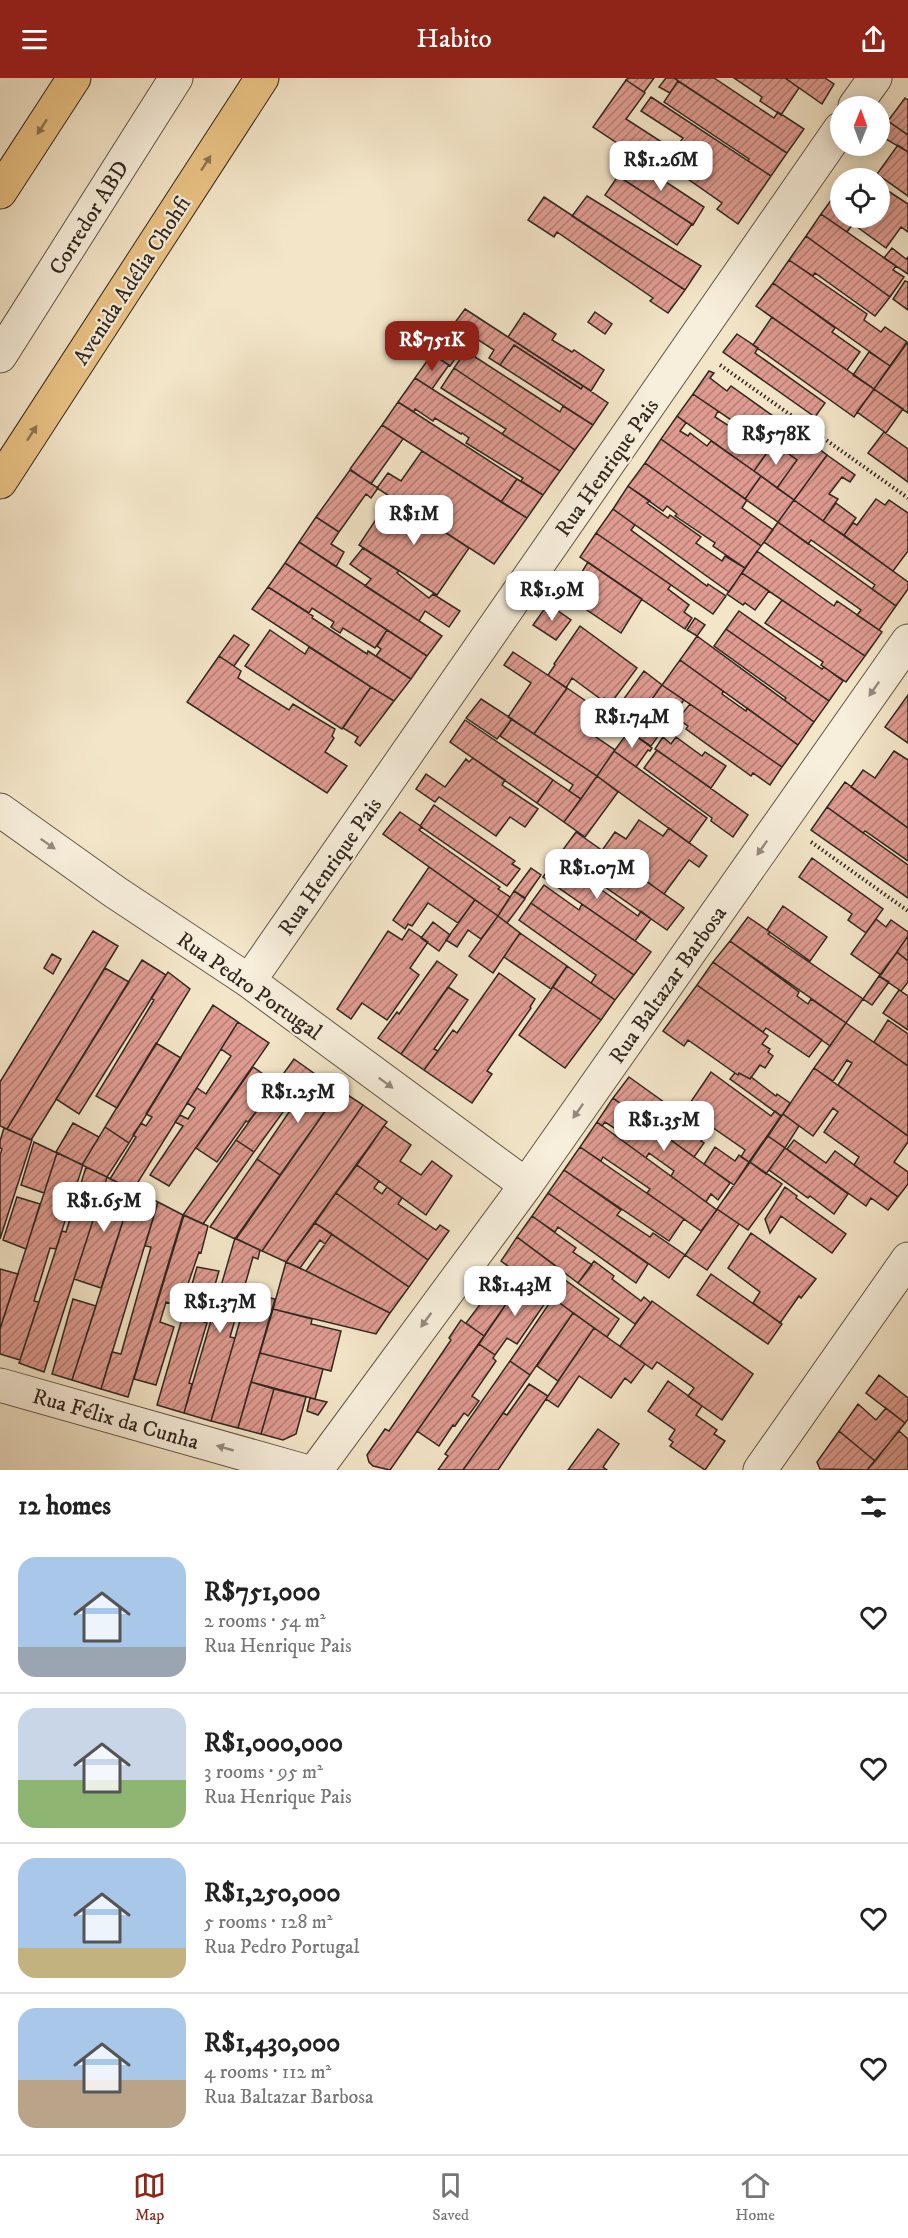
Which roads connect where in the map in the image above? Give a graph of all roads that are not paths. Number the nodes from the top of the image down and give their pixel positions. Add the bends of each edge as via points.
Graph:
1 (74, 78) edge
2 (176, 78) edge
3 (262, 78) edge
4 (875, 78) edge
5 (862, 96) edge
6 (830, 143) edge
7 (0, 192) edge
8 (0, 356) edge
9 (0, 482) edge
10 (908, 641) edge
11 (0, 810) edge
12 (249, 981) junction
13 (526, 1185) junction
14 (908, 1259) edge
15 (0, 1385) edge
16 (301, 1470) edge
17 (316, 1470) edge
18 (761, 1470) edge

1 -> 7 highway
2 - 8 street, Corredor ABD
9 -> 3 highway, Avenida Adélia Chohfi
4 - 5 street
6 - 12 street, Rua Henrique Pais
10 -> 13 street, Rua Baltazar Barbosa
11 -> 12 street, Rua Pedro Portugal
12 -> 13 street, Rua Pedro Portugal
13 -> 17 street, Rua Baltazar Barbosa
14 - 18 street
16 -> 15 street, Rua Félix da Cunha

